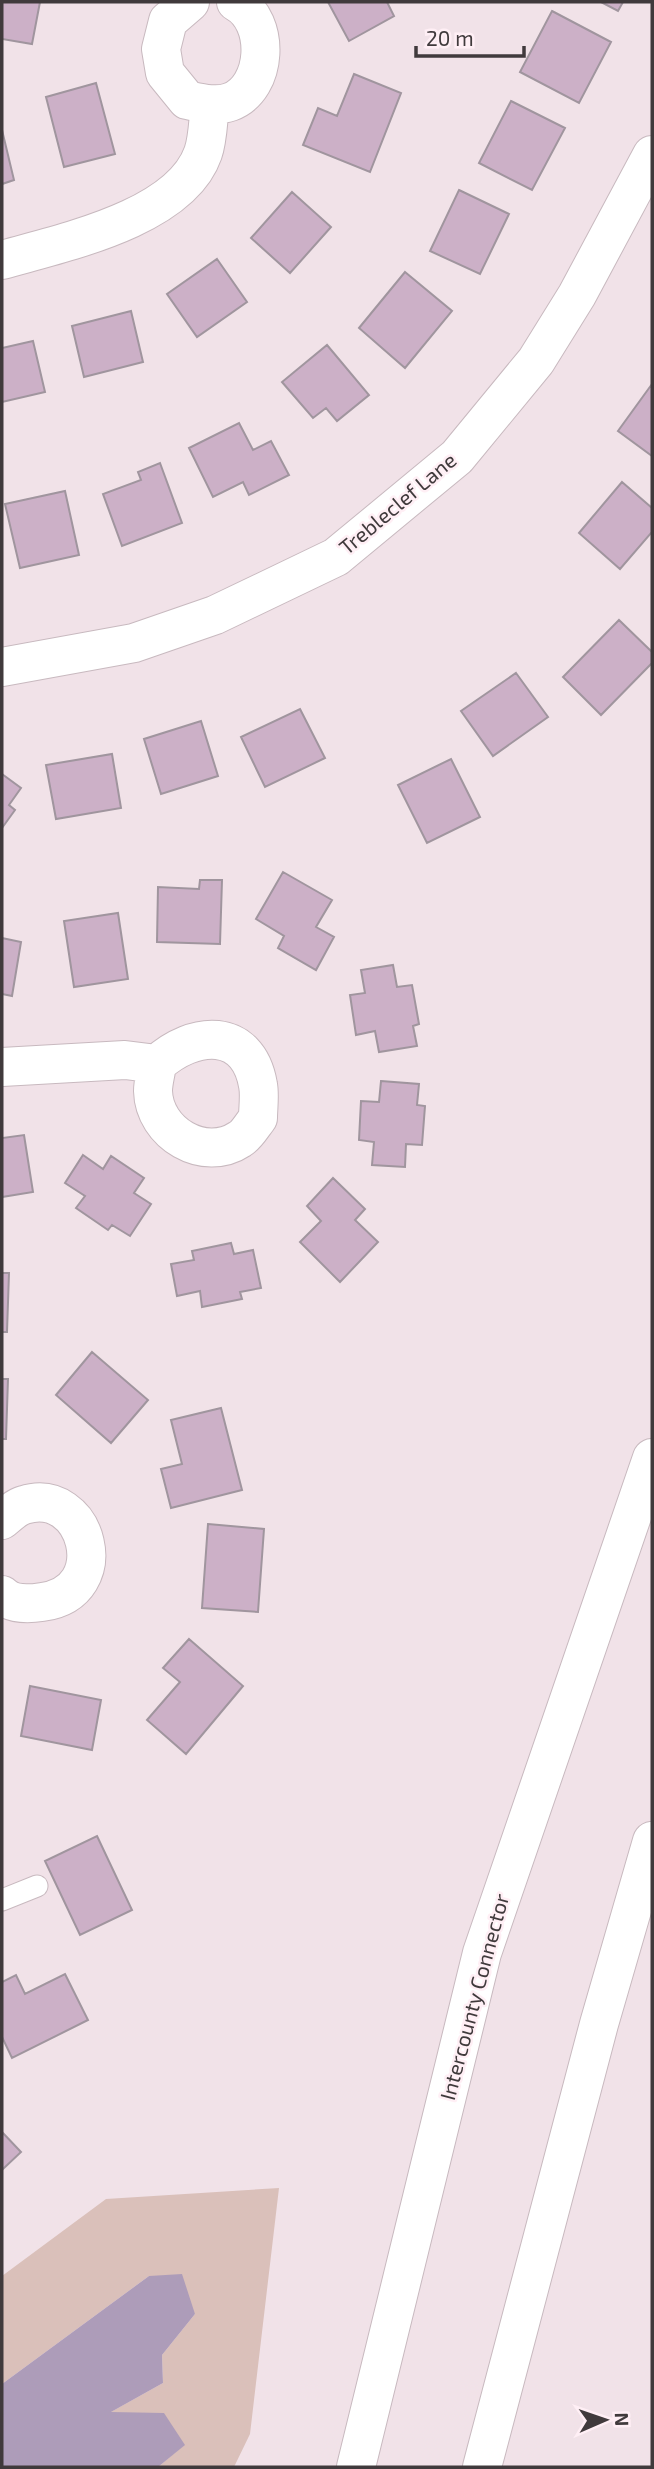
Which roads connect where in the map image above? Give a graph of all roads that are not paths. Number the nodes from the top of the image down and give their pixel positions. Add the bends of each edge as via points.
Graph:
1 (190, 2) edge
2 (236, 2) edge
3 (210, 105) junction
4 (652, 155) edge
5 (2, 260) edge
6 (2, 667) edge
7 (157, 1064) dead end
8 (2, 1067) edge
9 (652, 1434) edge
10 (652, 1458) edge
11 (2, 1520) edge
12 (620, 1547) junction
13 (2, 1595) edge
14 (652, 1841) edge
15 (37, 1886) dead end
16 (2, 1900) edge
17 (356, 2467) edge
18 (482, 2467) edge

1 - 3 main road via 168,21 161,49 165,73 187,100
2 - 3 main road via 254,20 261,40 258,70 248,90 231,102
3 - 5 main road via 203,154 180,188 119,226
4 - 6 main road, Trebleclef Lane via 536,361 457,457 337,557 215,615 134,643
7 - 8 main road via 125,1060
9 - 12 main road
10 - 12 main road, Intercounty Connector
11 - 13 main road via 21,1505 41,1502 68,1513 86,1537 87,1562 76,1588 54,1601 32,1604 8,1601
12 - 17 main road, Intercounty Connector via 482,1953
14 - 18 main road
15 - 16 lane

